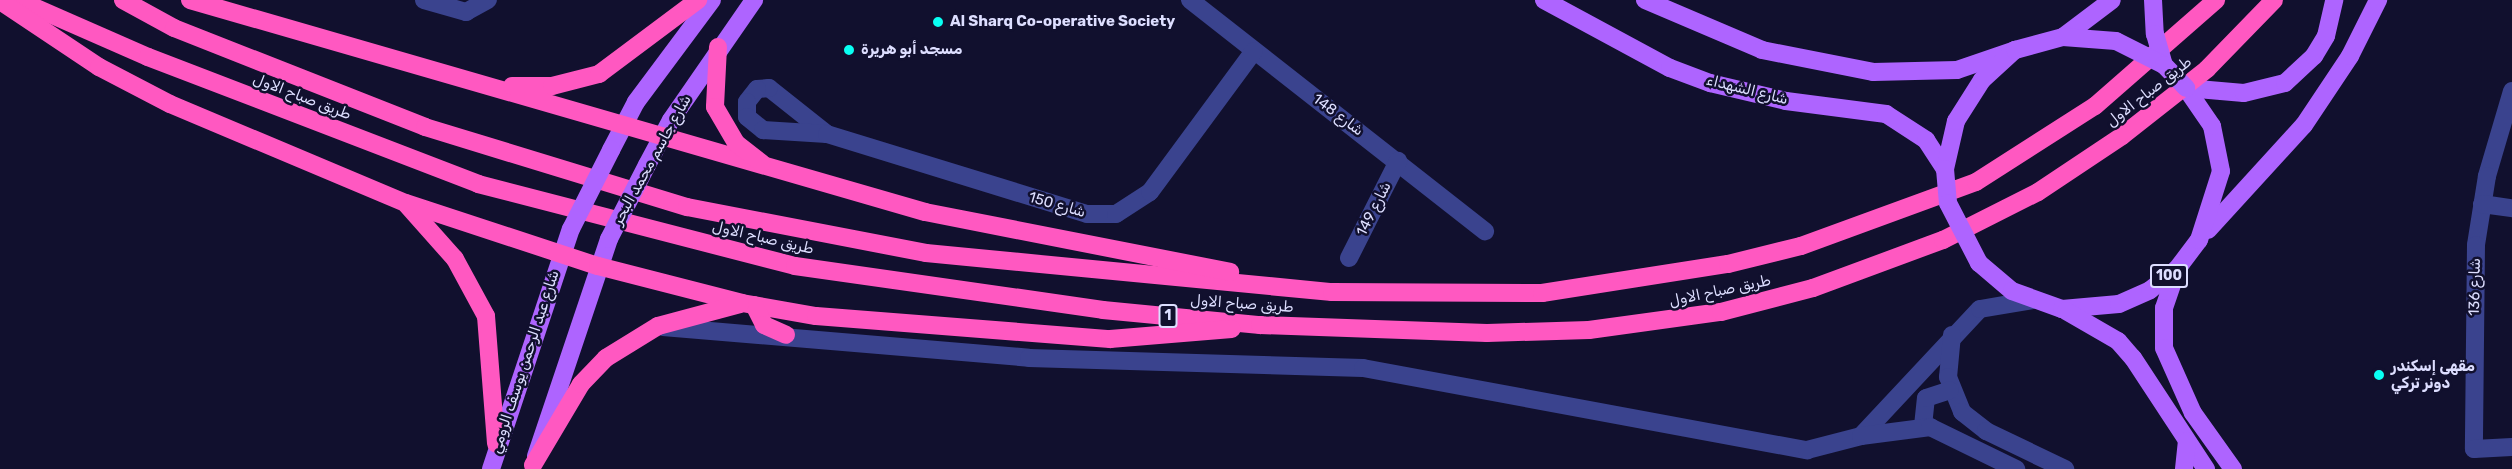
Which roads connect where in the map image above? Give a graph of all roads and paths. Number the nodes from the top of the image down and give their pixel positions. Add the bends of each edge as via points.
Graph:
1 (18, 0) edge
2 (123, 0) edge
3 (190, 0) edge
4 (424, 0) edge
5 (488, 0) edge
6 (698, 0) edge
7 (712, 0) edge
8 (754, 0) edge
9 (1190, 0) edge
10 (1544, 0) edge
11 (1645, 0) edge
12 (2112, 0) edge
13 (2153, 0) edge
14 (2216, 0) edge
15 (2274, 0) edge
16 (2334, 0) edge
17 (2378, 0) edge
18 (0, 1) edge
19 (2063, 37) junction
20 (718, 47) junction
21 (2015, 50) junction
22 (1254, 51) junction
23 (2164, 65) junction
24 (495, 86) junction
25 (2186, 88) junction
26 (2512, 91) edge
27 (622, 128) junction
28 (827, 134) dead end
29 (660, 139) junction
30 (1398, 161) junction
31 (1945, 169) junction
32 (771, 170) junction
33 (406, 203) junction
34 (2482, 204) junction
35 (2512, 208) edge
36 (1485, 231) dead end
37 (2199, 240) junction
38 (560, 255) junction
39 (1349, 258) dead end
40 (598, 266) junction
41 (2177, 269) junction
42 (1332, 292) junction
43 (2033, 300) junction
44 (748, 304) junction
45 (2062, 309) junction
46 (1260, 325) junction
47 (658, 326) junction
48 (1953, 333) junction
49 (786, 335) junction
50 (1950, 390) junction
51 (1923, 426) junction
52 (1861, 436) junction
53 (2187, 441) junction
54 (496, 444) junction
55 (2512, 447) edge
56 (533, 467) edge
57 (491, 469) edge
58 (2016, 469) edge
59 (2065, 469) edge
60 (2184, 469) edge
61 (2206, 469) edge
62 (2233, 469) edge

1 - 46 highway, طريق صباح الاول / 1 via 148,57 501,190 795,266 1102,310
2 - 42 highway, طريق صباح الاول via 174,28 425,127 687,207 926,253
3 - 24 highway
4 - 5 street via 466,12
6 - 24 highway via 599,74 552,86
7 - 27 main road
8 - 20 main road, شارع جاسم محمد البحر
9 - 22 street, شارع 148
10 - 31 main road, شارع الشهداء via 1670,68 1710,83 1786,101 1886,114 1926,140
11 - 21 main road via 1762,50 1874,72 1957,70
12 - 19 main road
13 - 23 main road, bridge via 2155,34
14 - 42 highway, طريق صباح الاول via 2141,71 2025,153 1977,182 1855,229 1728,264 1542,293
15 - 46 highway, طريق صباح الاول / 1 via 2207,69 2077,167 1943,240 1813,288 1720,312 1589,330 1475,333
16 - 25 main road, طريق صباح الاول via 2326,36 2314,56 2285,83 2244,93
17 - 37 main road via 2350,56 2304,125
18 - 33 highway via 99,67 170,104
19 - 21 main road, 100
19 - 23 main road, 100, bridge via 2116,41
20 - 29 main road, شارع جاسم محمد البحر
20 - 32 highway via 713,85 724,127
21 - 31 main road, 100 via 1982,80 1956,122
22 - 28 street, شارع 150 via 1150,192 1116,214 1087,214
22 - 30 street, شارع 148
23 - 25 main road, 100, bridge
24 - 27 highway
25 - 37 main road, 100 via 2212,126 2221,171
26 - 34 street, شارع 136
27 - 29 highway
27 - 38 main road, bridge
29 - 32 highway
29 - 40 main road, شارع جاسم محمد البحر, bridge
30 - 36 street, شارع 148
30 - 39 street, شارع 149
31 - 43 main road, 100, bridge via 1948,203 1978,263
32 - 42 highway via 925,212
33 - 38 highway
33 - 54 highway via 455,259 486,316
34 - 35 street
34 - 55 street, شارع 136 via 2476,245 2474,449
37 - 41 main road, 100
38 - 40 highway
38 - 54 main road, شارع عبد الرحمن يوسف الرومي
40 - 44 highway
40 - 56 main road
41 - 45 main road, 100 via 2150,290 2119,304
41 - 62 main road, 100 via 2164,308 2164,348 2193,413
43 - 45 main road, 100
43 - 48 street via 1988,306
44 - 46 highway via 816,315 1110,339
44 - 47 highway
44 - 49 highway via 764,325
45 - 53 main road, 100 via 2118,341
47 - 49 street
47 - 56 highway via 606,358 581,384
48 - 50 street
48 - 52 street
49 - 52 street via 1029,358 1363,368 1750,443 1807,450
50 - 51 street via 1926,398
50 - 59 street via 1973,423
51 - 52 street
51 - 58 street via 1940,429
53 - 60 main road
53 - 61 main road, 100
54 - 57 main road, شارع عبد الرحمن يوسف الرومي

